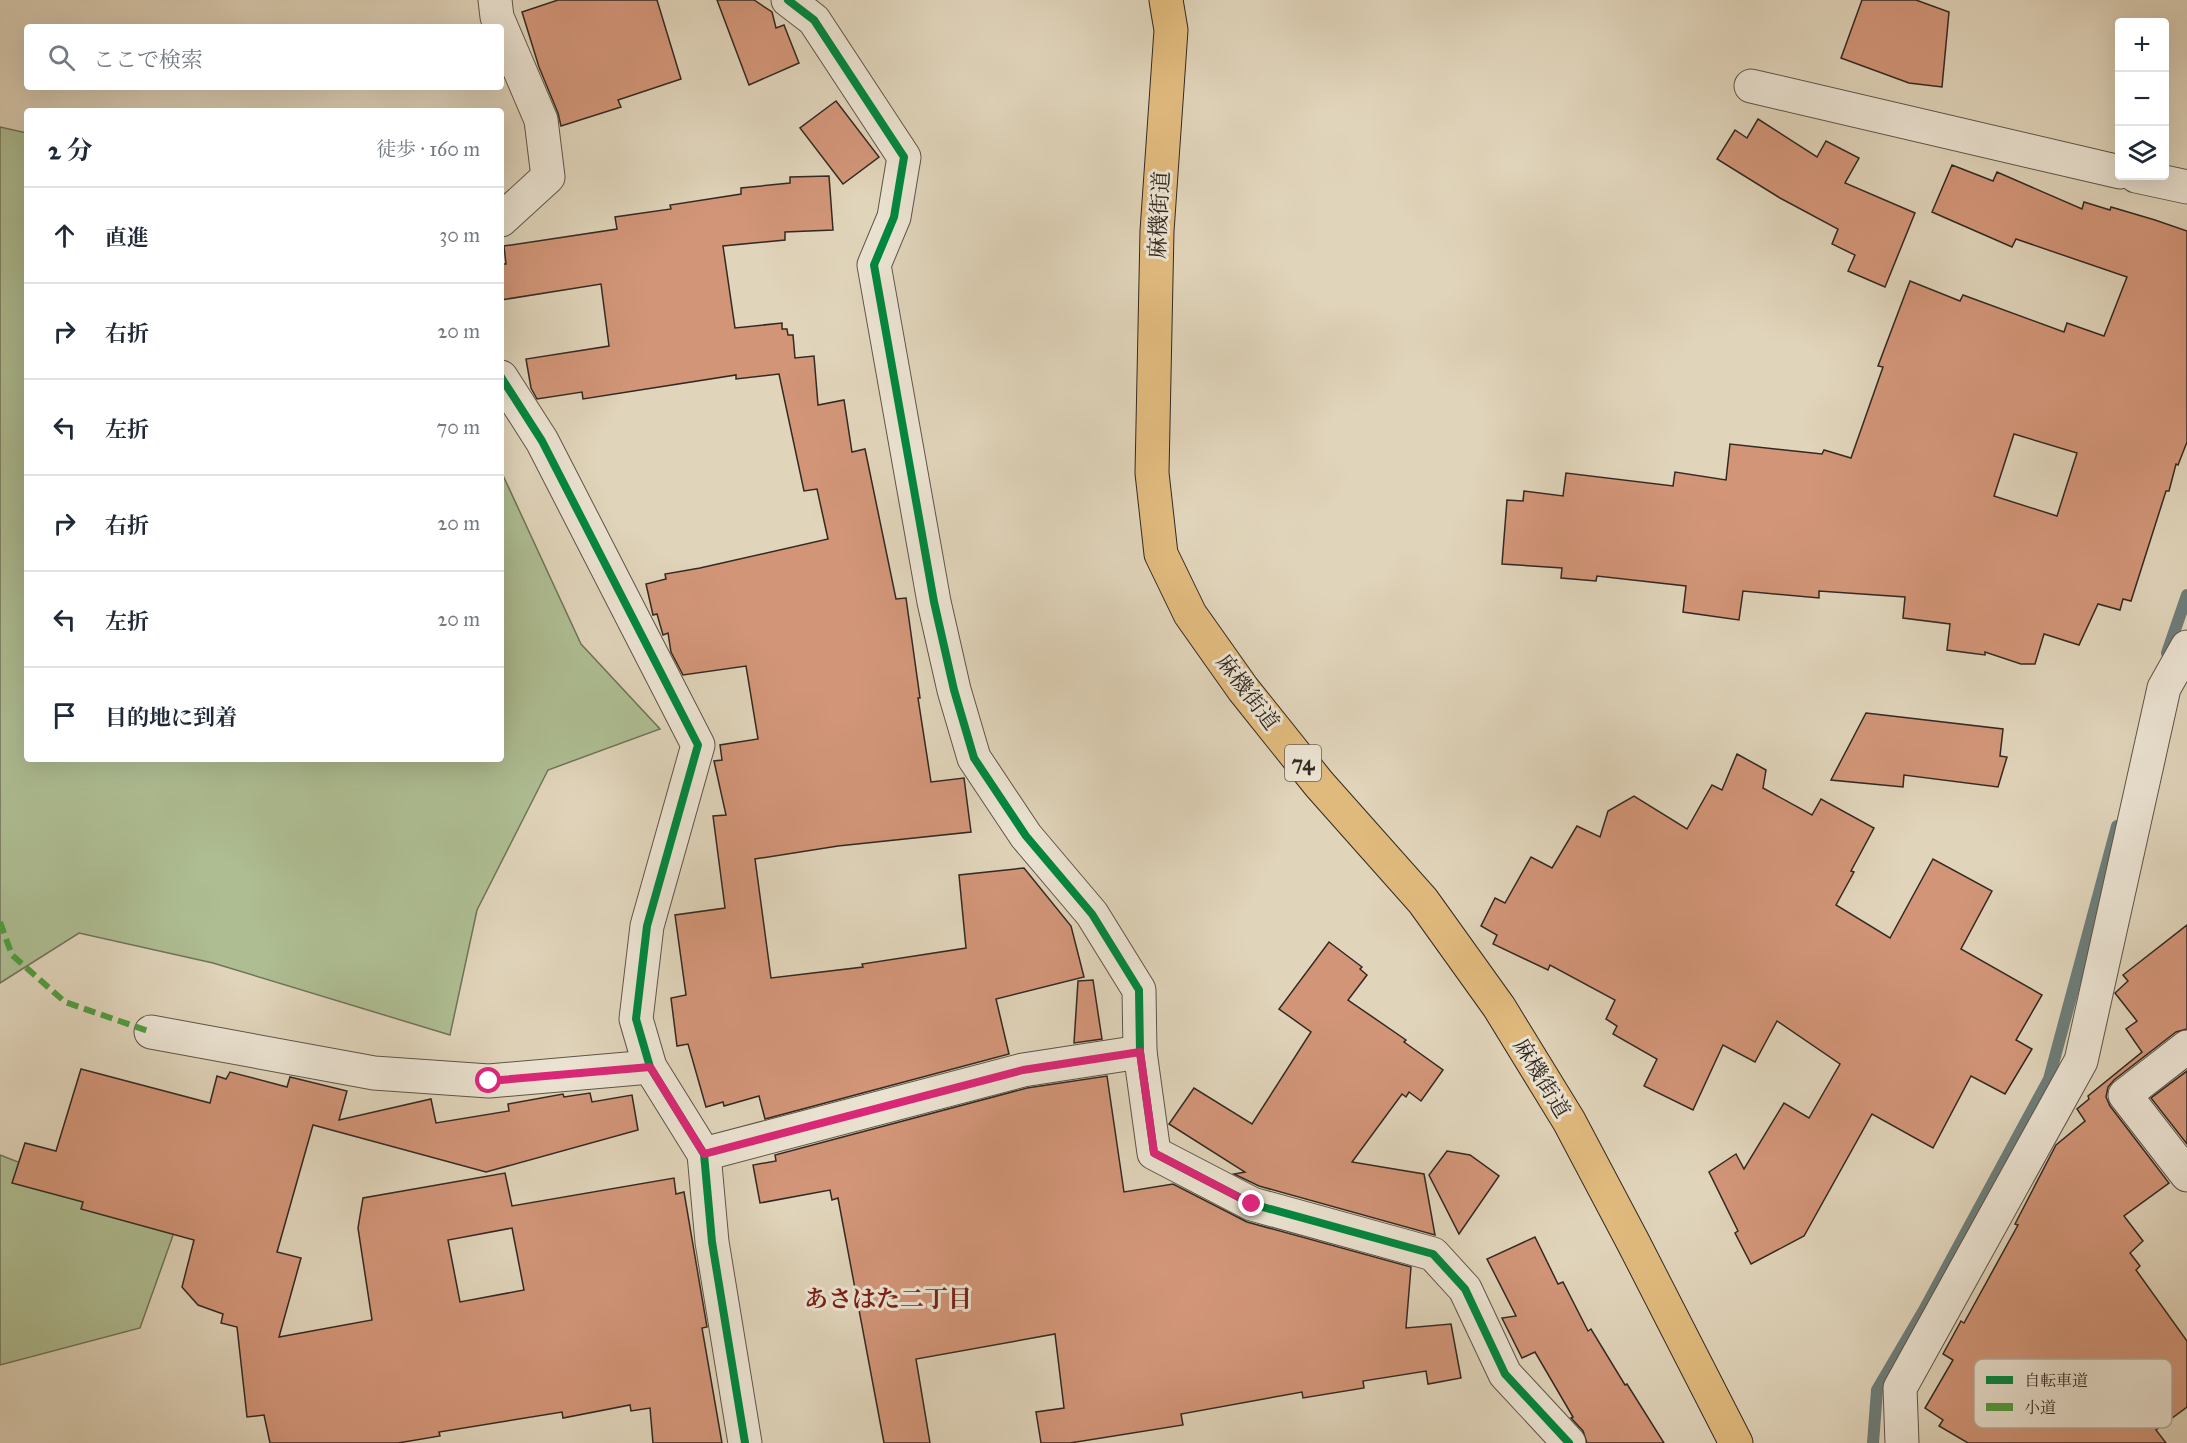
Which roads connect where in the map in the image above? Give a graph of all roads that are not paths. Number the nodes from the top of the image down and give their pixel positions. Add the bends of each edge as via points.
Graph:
1 (495, 0) edge
2 (788, 0) edge
3 (1166, 0) edge
4 (500, 24) edge
5 (504, 33) edge
6 (1751, 86) dead end
7 (2115, 171) edge
8 (2155, 180) edge
9 (2187, 187) edge
10 (504, 217) edge
11 (504, 382) edge
12 (2187, 646) edge
13 (151, 1032) dead end
14 (2187, 1047) edge
15 (1140, 1052) junction
16 (650, 1067) junction
17 (704, 1154) junction
18 (2187, 1175) edge
19 (745, 1443) edge
20 (1569, 1443) edge
21 (1736, 1443) edge
22 (1902, 1443) edge

1 - 4 street
2 - 15 street via 814,20 904,157 894,217 874,265 934,602 974,758 1026,836 1092,914 1139,990
3 - 21 main road, 麻機街道 / 74 via 1171,30 1157,231 1152,473 1161,554 1190,614 1243,689 1319,784 1423,901 1499,1007 1569,1121
5 - 10 street via 541,120 548,177
6 - 7 street
8 - 9 street
11 - 16 street via 542,441 698,745 647,926 636,1019
12 - 22 street via 2164,688 2081,1061 1900,1388
13 - 16 street via 374,1073 489,1081
14 - 18 street via 2125,1095
15 - 17 street via 1023,1070
15 - 20 street via 1154,1153 1252,1204 1433,1254 1465,1289 1504,1374
16 - 17 street
17 - 19 street via 712,1242

